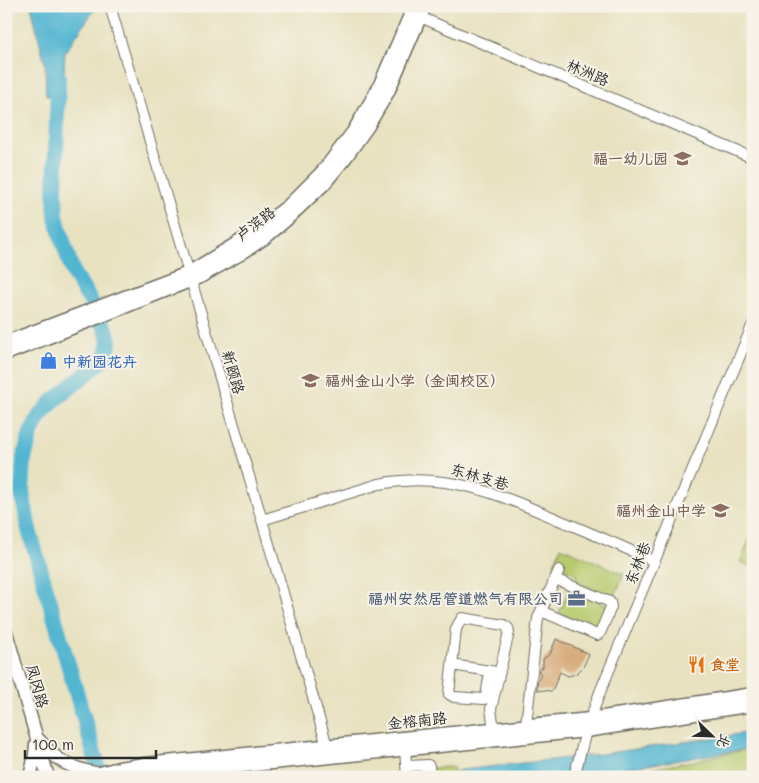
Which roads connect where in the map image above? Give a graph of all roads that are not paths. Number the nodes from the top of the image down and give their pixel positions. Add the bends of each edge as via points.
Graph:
1 (110, 6) edge
2 (417, 11) edge
3 (753, 158) edge
4 (190, 277) junction
5 (79, 319) junction
6 (753, 324) edge
7 (6, 342) edge
8 (6, 354) edge
9 (262, 520) junction
10 (654, 560) junction
11 (541, 611) junction
12 (6, 632) edge
13 (452, 665) junction
14 (494, 672) junction
15 (753, 694) edge
16 (753, 705) edge
17 (590, 719) junction
18 (526, 725) junction
19 (494, 728) junction
20 (586, 731) junction
21 (36, 736) junction
22 (326, 746) junction
23 (405, 749) junction
24 (406, 766) junction
25 (204, 773) edge
26 (90, 776) edge
27 (30, 777) edge
28 (48, 777) edge
29 (134, 777) edge
30 (406, 777) edge
31 (430, 777) edge
32 (574, 777) edge

1 - 4 street, 新颐路
2 - 3 street, 林洲路
2 - 4 main road, 卢滨路 via 379,109 324,184 266,237 228,262
4 - 5 main road, 卢滨路
4 - 9 street, 新颐路
5 - 7 main road
5 - 8 main road, 卢滨路
6 - 10 street, 东林巷
9 - 10 street, 东林支巷 via 379,484 445,481 496,495
9 - 22 street, 新颐路
10 - 17 street, 东林巷
11 - 11 street via 557,574 610,602 611,607 597,635
11 - 18 street
12 - 21 main road, 凤冈路
13 - 14 street
13 - 14 street via 449,694 454,697 484,699
13 - 14 street via 456,629 462,618 504,625 509,632
14 - 19 street via 491,709
15 - 17 main road, 金榕南路
16 - 20 main road, 金榕南路
17 - 18 main road, 金榕南路
17 - 20 street, 东林巷
18 - 19 main road, 金榕南路
19 - 22 main road, 金榕南路
20 - 23 main road, 金榕南路
20 - 32 street, 东林巷
21 - 26 main road via 53,755
21 - 27 main road
21 - 28 main road, 凤冈路
22 - 26 main road, 金榕南路 via 145,764
23 - 24 street
23 - 25 main road, 金榕南路
24 - 30 street
24 - 31 street via 428,765
25 - 29 main road, 金榕南路

